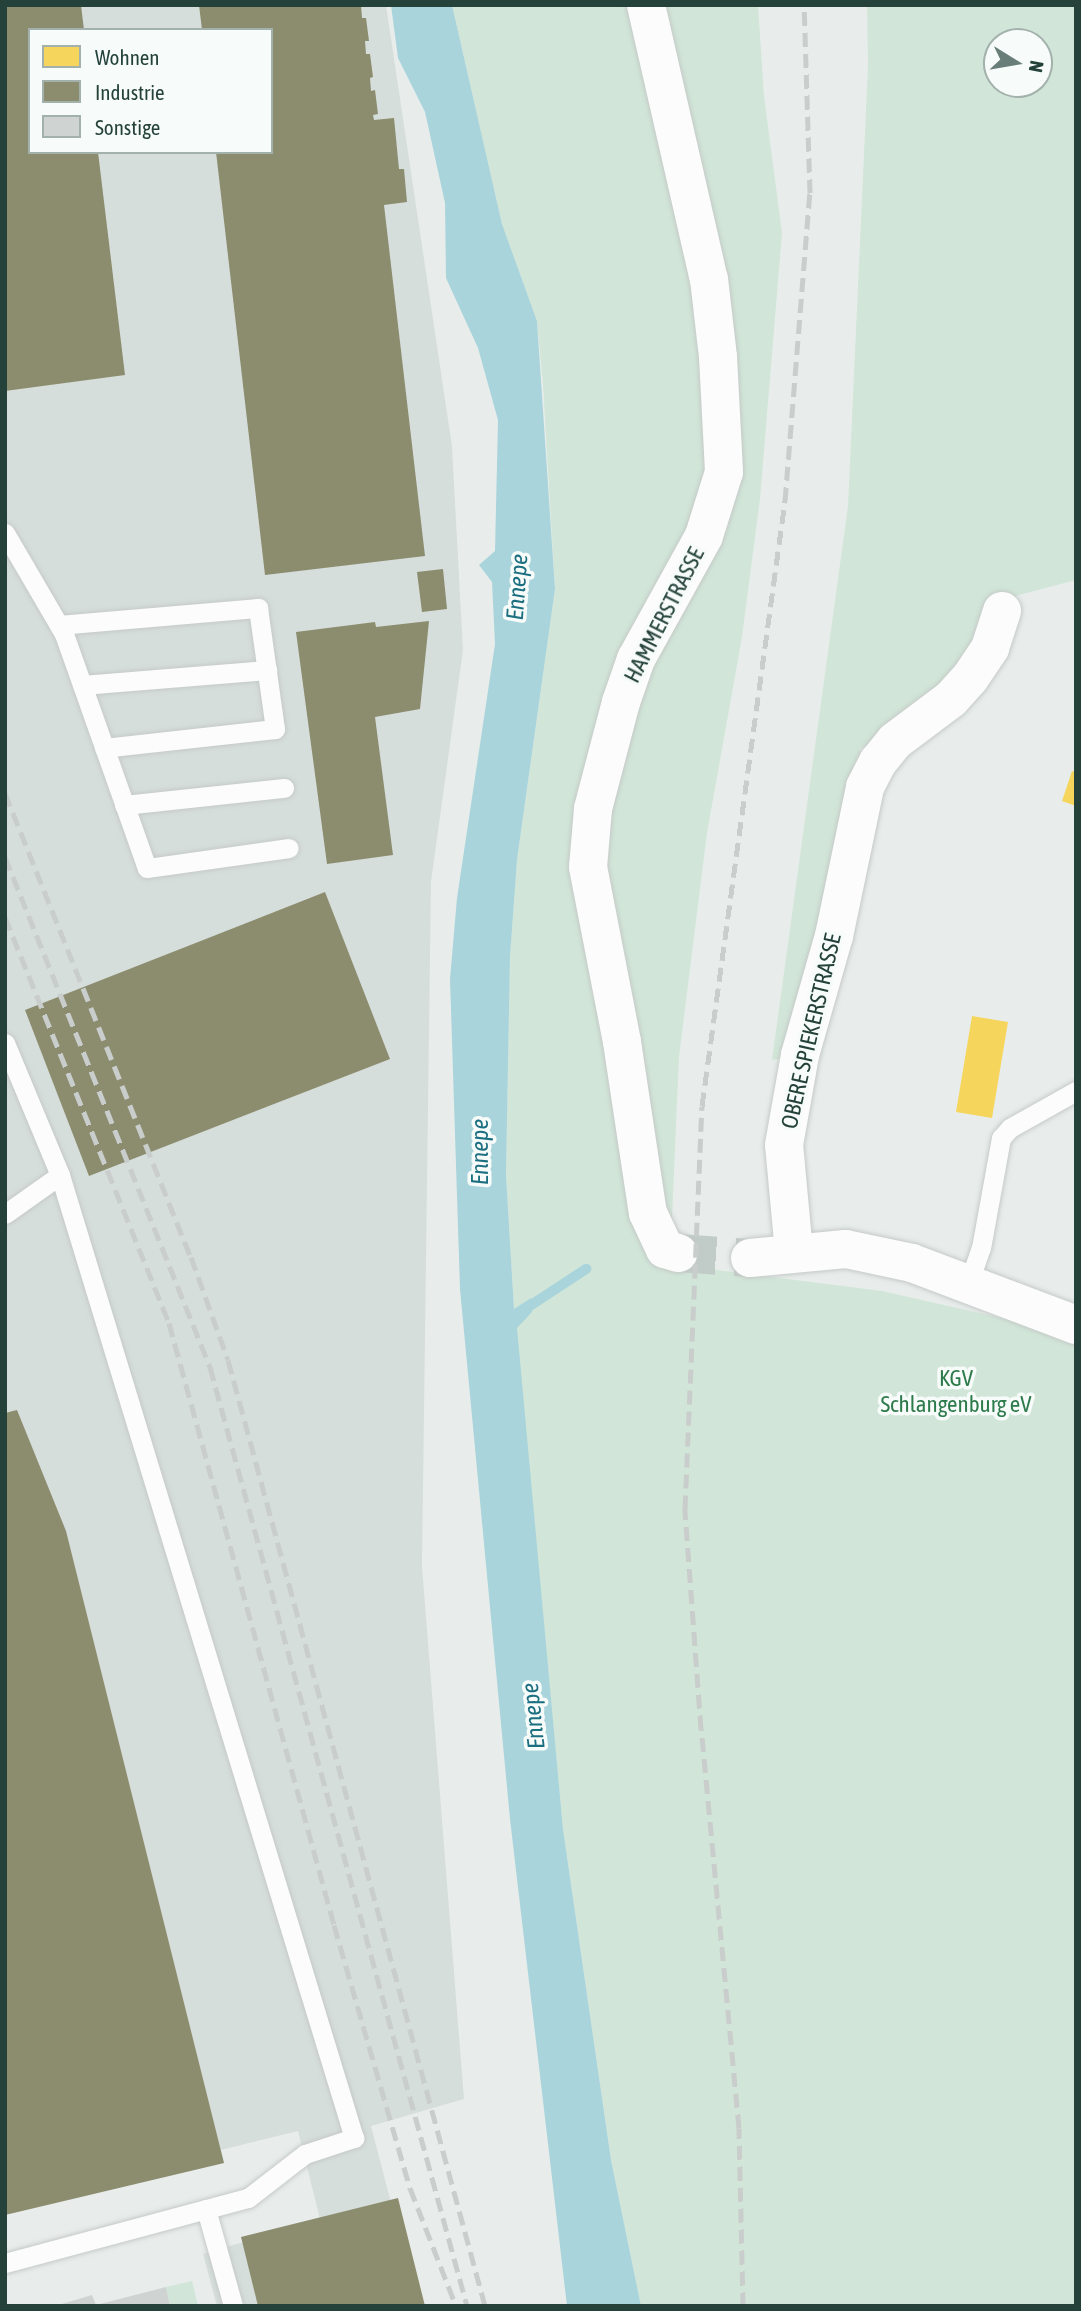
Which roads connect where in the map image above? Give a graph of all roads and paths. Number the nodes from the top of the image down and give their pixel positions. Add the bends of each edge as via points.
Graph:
1 (646, 5) edge
2 (5, 533) edge
3 (1002, 611) dead end
4 (59, 625) junction
5 (267, 670) junction
6 (82, 685) junction
7 (104, 748) junction
8 (284, 788) dead end
9 (124, 805) junction
10 (289, 848) dead end
11 (5, 1043) edge
12 (1076, 1091) edge
13 (60, 1175) junction
14 (5, 1214) edge
15 (793, 1252) junction
16 (678, 1253) tunnel mouth
17 (750, 1258) tunnel mouth
18 (969, 1282) junction
19 (1076, 1325) edge
20 (205, 2209) junction
21 (5, 2263) edge
22 (233, 2306) edge

1 - 16 street, HAMMERSTRASSE via 709,279 724,472 704,536 636,659 621,702 593,809 588,867 622,1042 648,1213 665,1249
2 - 4 lane
3 - 15 street, OBERE SPIEKERSTRASSE via 990,648 970,678 951,699 895,741 865,787 834,936 800,1055 784,1145
4 - 5 lane via 258,608
4 - 6 lane
5 - 6 lane
5 - 7 lane via 275,729
6 - 7 lane
7 - 9 lane
8 - 9 lane
9 - 10 lane via 146,868
11 - 13 lane
12 - 18 lane via 1010,1128 1002,1138 981,1248
13 - 14 lane
13 - 20 lane via 354,2138 304,2154 248,2198
15 - 17 street
15 - 18 street via 846,1249 912,1263
18 - 19 street
20 - 21 lane
20 - 22 lane

